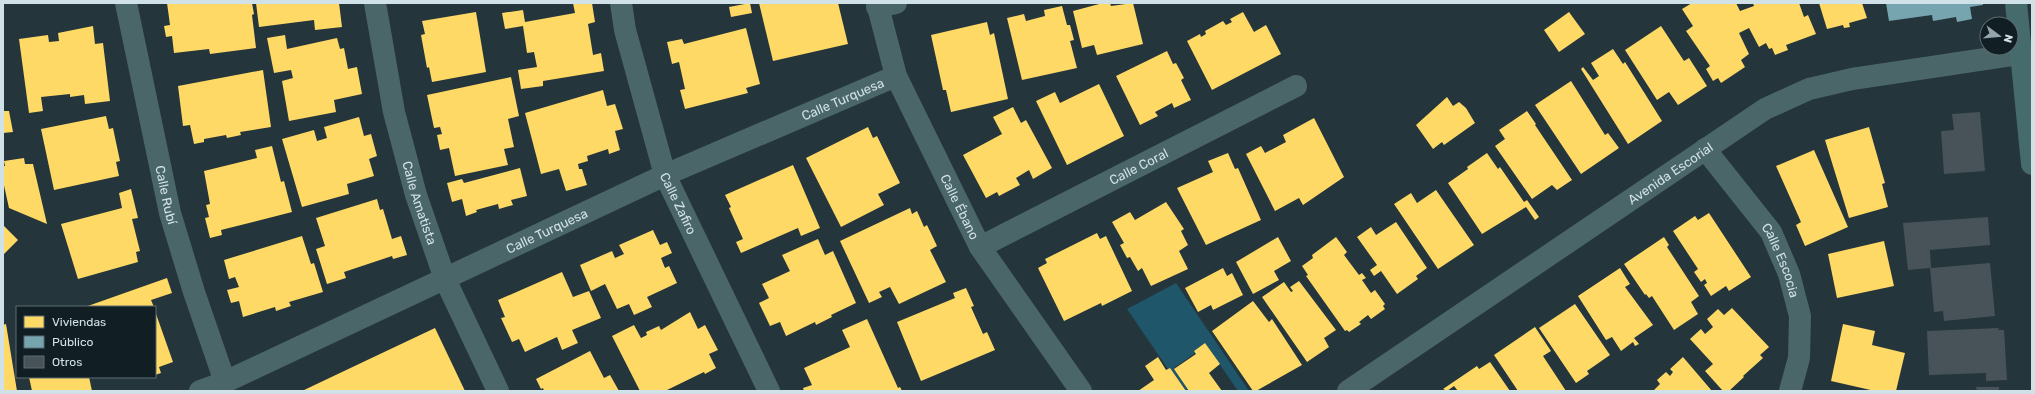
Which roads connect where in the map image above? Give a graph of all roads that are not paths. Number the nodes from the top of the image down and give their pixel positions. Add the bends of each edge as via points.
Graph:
1 (126, 3) edge
2 (375, 3) edge
3 (621, 3) edge
4 (2016, 3) edge
5 (883, 4) edge
6 (2026, 53) edge
7 (896, 76) junction
8 (1296, 86) dead end
9 (1705, 149) junction
10 (2032, 164) edge
11 (665, 175) junction
12 (980, 247) junction
13 (445, 279) junction
14 (225, 382) junction
15 (200, 391) edge
16 (498, 391) edge
17 (769, 391) edge
18 (1081, 391) edge
19 (1348, 391) edge
20 (1790, 391) edge

1 - 14 street, Calle Rubí via 170,213
2 - 13 street, Calle Amatista via 394,112 416,195
3 - 11 street, Calle Zafiro via 625,30
4 - 6 main road
5 - 7 street, Calle Ébano
6 - 9 street, Avenida Escorial via 1852,79 1809,89 1765,109
6 - 10 main road
7 - 11 street, Calle Turquesa
7 - 12 street, Calle Ébano
8 - 12 street, Calle Coral
9 - 19 street, Avenida Escorial
9 - 20 street, Calle Escocia via 1771,232 1789,274 1800,316 1799,358
11 - 13 street, Calle Turquesa
11 - 17 street, Calle Zafiro
12 - 18 street, Calle Ébano
13 - 14 street, Calle Turquesa
13 - 16 street, Calle Amatista
14 - 15 street, Calle Turquesa

